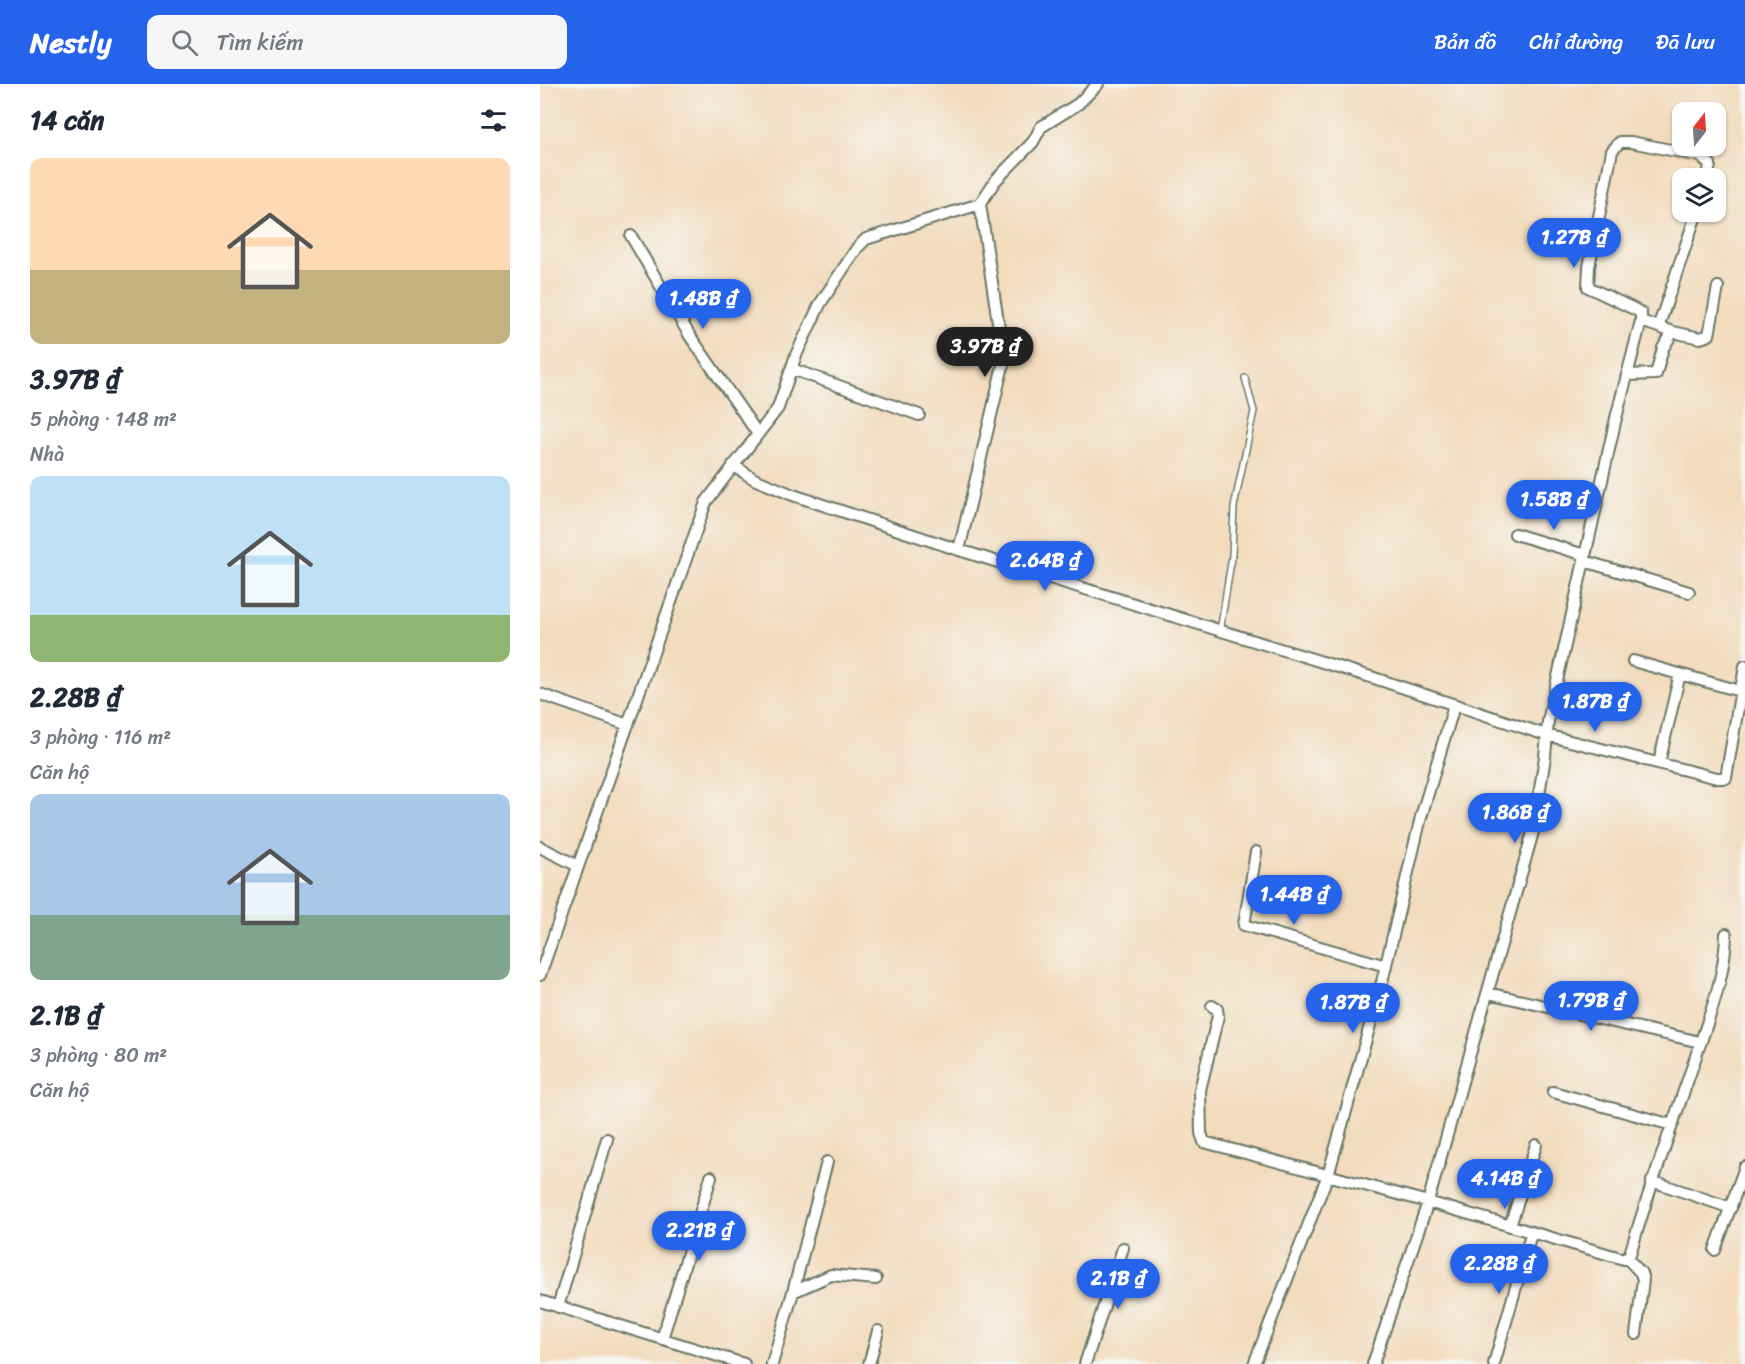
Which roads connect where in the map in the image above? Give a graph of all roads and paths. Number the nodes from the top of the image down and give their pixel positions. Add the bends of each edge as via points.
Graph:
1 (1098, 84) edge
2 (1709, 168) edge
3 (980, 204) junction
4 (1693, 222) edge
5 (631, 236) dead end
6 (1718, 287) dead end
7 (1641, 321) junction
8 (1659, 325) junction
9 (1673, 332) junction
10 (792, 369) junction
11 (1627, 375) junction
12 (1245, 378) dead end
13 (919, 415) dead end
14 (758, 434) junction
15 (733, 465) junction
16 (1515, 534) dead end
17 (959, 550) junction
18 (1585, 558) junction
19 (1689, 592) dead end
20 (1220, 631) junction
21 (1633, 661) dead end
22 (1745, 666) edge
23 (1680, 674) junction
24 (1740, 691) junction
25 (540, 694) edge
26 (1454, 706) junction
27 (628, 725) junction
28 (1546, 735) junction
29 (1659, 763) junction
30 (540, 847) edge
31 (1256, 852) dead end
32 (578, 866) junction
33 (1726, 934) dead end
34 (1386, 966) junction
35 (540, 975) edge
36 (1488, 993) junction
37 (1212, 1006) dead end
38 (1700, 1042) junction
39 (1553, 1092) dead end
40 (1672, 1125) junction
41 (607, 1139) dead end
42 (1536, 1145) dead end
43 (827, 1162) dead end
44 (1745, 1167) edge
45 (711, 1177) dead end
46 (1328, 1177) junction
47 (1652, 1181) junction
48 (1428, 1202) junction
49 (1730, 1207) junction
50 (1510, 1226) junction
51 (1531, 1234) junction
52 (1123, 1248) dead end
53 (1715, 1250) dead end
54 (1627, 1258) junction
55 (876, 1279) dead end
56 (793, 1292) junction
57 (540, 1301) edge
58 (558, 1306) junction
59 (878, 1331) dead end
60 (1636, 1334) dead end
61 (662, 1339) junction
62 (744, 1364) edge
63 (772, 1364) edge
64 (869, 1364) edge
65 (1085, 1364) edge
66 (1254, 1364) edge
67 (1373, 1364) edge
68 (1494, 1364) edge

1 - 3 street via 1078,104 1041,126 1033,142 995,181
2 - 7 street via 1700,156 1631,142 1620,142 1612,151 1588,287 1641,313
3 - 10 street via 861,243 820,304
3 - 17 street via 1004,361
4 - 8 street
5 - 14 street via 690,336
6 - 9 street via 1709,335 1700,338
7 - 8 street
7 - 11 street
8 - 9 street
9 - 11 street via 1663,348 1656,374
10 - 13 street
10 - 14 street via 778,408
11 - 18 street
12 - 20 lane via 1254,411 1234,507 1232,556
14 - 15 street
15 - 17 street via 754,479 793,495
15 - 27 street via 706,502
16 - 18 street
17 - 20 street
18 - 19 street
18 - 28 street
20 - 26 street
21 - 23 street
22 - 24 street
23 - 24 street
23 - 29 street
24 - 29 street via 1726,778
25 - 27 street
26 - 28 street
26 - 34 street via 1421,817
27 - 32 street
28 - 29 street
28 - 36 street via 1533,832
30 - 32 street
31 - 34 street via 1244,925
32 - 35 street
33 - 38 street via 1721,982
34 - 46 street
36 - 38 street
36 - 48 street
37 - 46 street via 1218,1016 1200,1090 1204,1142
38 - 40 street
39 - 40 street
40 - 47 street
41 - 58 street
42 - 50 street
43 - 56 street
44 - 49 street
45 - 61 street
46 - 48 street
46 - 66 street
47 - 49 street
47 - 54 street
48 - 50 street
48 - 67 street
49 - 53 street
50 - 51 street
51 - 54 street
51 - 68 street
52 - 65 street
54 - 60 street via 1643,1280
55 - 56 street via 831,1275
56 - 63 street
57 - 58 street
58 - 61 street
59 - 64 street
61 - 62 street

